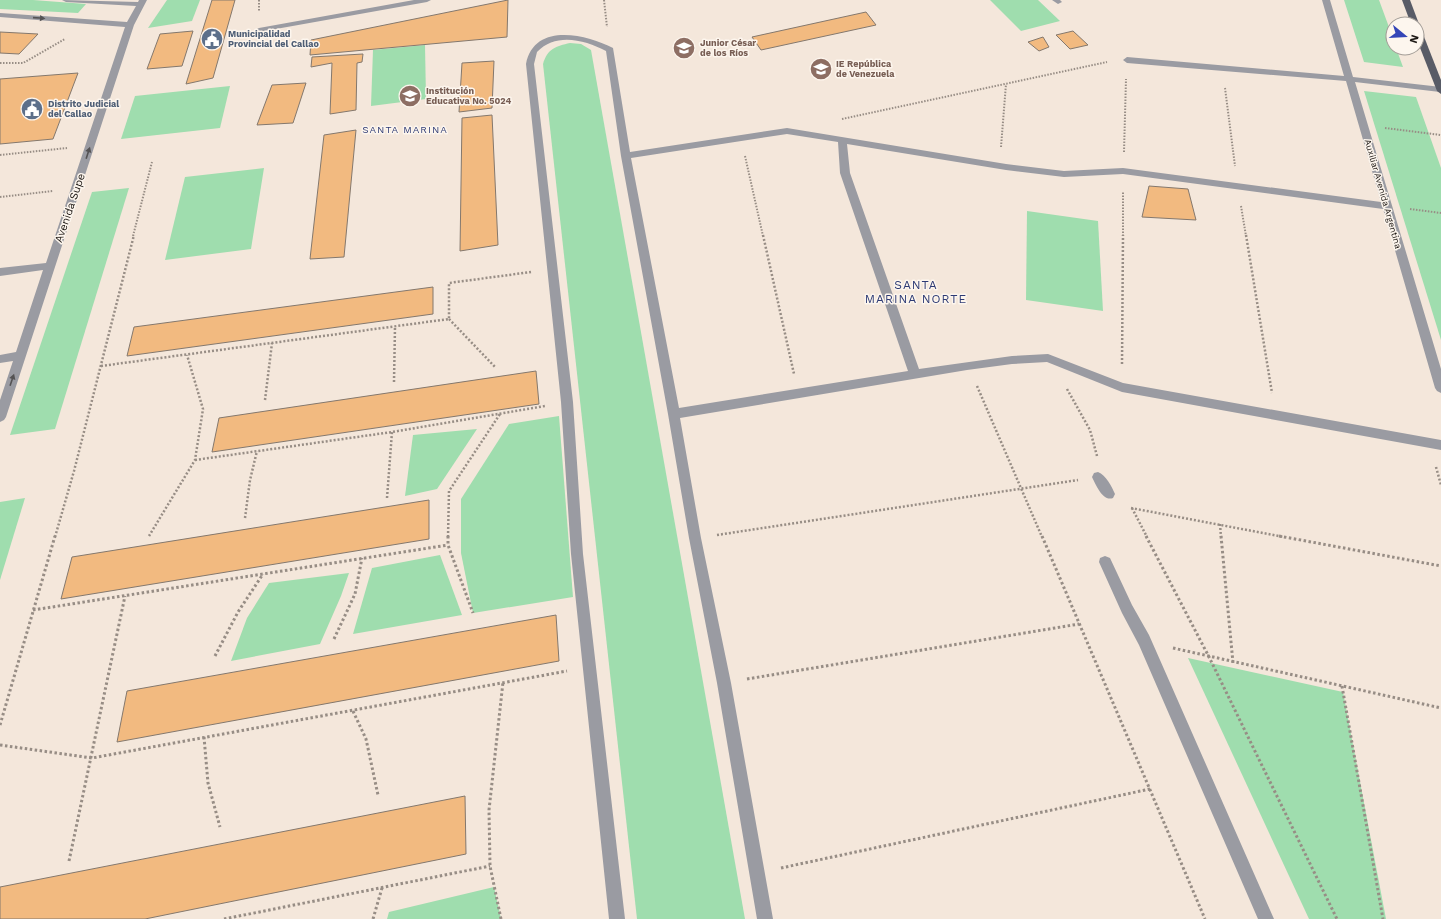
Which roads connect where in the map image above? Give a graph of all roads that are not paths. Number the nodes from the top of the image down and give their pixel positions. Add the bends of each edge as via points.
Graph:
1 (66, 0) edge
2 (427, 0) edge
3 (1326, 0) edge
4 (1406, 0) edge
5 (141, 2) edge
6 (0, 15) edge
7 (1412, 16) edge
8 (130, 24) junction
9 (259, 30) dead end
10 (1425, 49) edge
11 (1127, 60) road end
12 (1349, 79) junction
13 (1441, 90) edge
14 (842, 140) junction
15 (626, 156) junction
16 (1386, 206) junction
17 (50, 266) junction
18 (0, 272) edge
19 (21, 356) junction
20 (0, 359) edge
21 (915, 374) junction
22 (1441, 388) edge
23 (674, 414) junction
24 (0, 417) edge
25 (1441, 445) edge
26 (1098, 477) road end
27 (1109, 494) road end
28 (1105, 562) dead end
29 (618, 919) edge
30 (766, 919) edge
31 (1266, 919) edge

1 - 5 street
2 - 9 street
3 - 12 street, Auxiliar Avenida Argentina
4 - 7 main road
5 - 8 street, Avenida Supe
6 -> 8 street
17 -> 8 street, Avenida Supe
10 - 13 main road
11 - 12 street
12 - 13 street
12 - 16 street, Auxiliar Avenida Argentina
14 - 15 street via 787,131
14 - 16 street via 1064,174 1124,170
14 - 21 street via 845,172
15 - 23 street
15 - 29 street via 610,50 592,41 574,37 557,38 544,43 533,52 530,64 567,402 577,554
16 - 22 street, Auxiliar Avenida Argentina
17 - 18 street
17 - 19 street, Avenida Supe
19 - 20 street
24 -> 19 street, Avenida Supe
21 - 23 street
21 - 25 street via 1012,360 1048,358 1122,387
23 - 30 street
26 - 27 street
28 - 31 street via 1144,640

